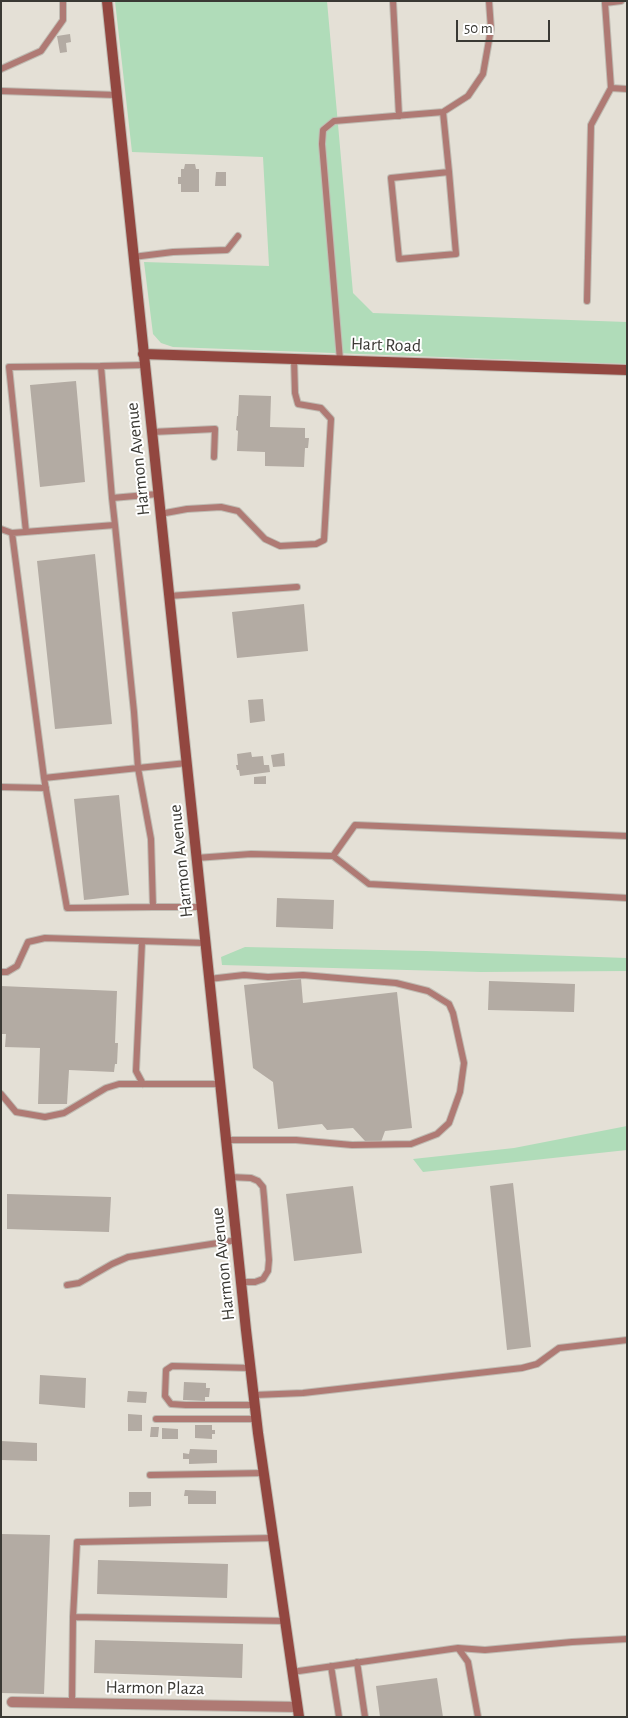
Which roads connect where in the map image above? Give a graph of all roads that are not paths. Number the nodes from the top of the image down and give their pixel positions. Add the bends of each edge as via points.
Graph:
1 (64, 1) edge
2 (106, 1) edge
3 (393, 1) edge
4 (489, 1) edge
5 (620, 1) edge
6 (605, 2) edge
7 (1, 69) edge
8 (611, 88) junction
9 (627, 89) edge
10 (1, 91) edge
11 (116, 95) junction
12 (443, 112) junction
13 (399, 116) junction
14 (449, 172) junction
15 (238, 236) dead end
16 (133, 257) junction
17 (587, 301) dead end
18 (143, 354) junction
19 (294, 358) junction
20 (340, 360) junction
21 (144, 365) junction
22 (101, 366) junction
23 (627, 370) edge
24 (152, 432) junction
25 (214, 457) dead end
26 (158, 494) junction
27 (112, 498) junction
28 (160, 514) junction
29 (114, 525) junction
30 (1, 529) edge
31 (26, 532) junction
32 (12, 533) junction
33 (297, 587) dead end
34 (169, 596) junction
35 (187, 763) junction
36 (138, 768) junction
37 (44, 778) junction
38 (1, 787) edge
39 (46, 788) junction
40 (627, 836) edge
41 (333, 856) junction
42 (196, 858) junction
43 (627, 898) edge
44 (153, 907) junction
45 (202, 907) junction
46 (142, 942) junction
47 (205, 943) junction
48 (1, 972) edge
49 (209, 979) junction
50 (143, 1084) junction
51 (220, 1084) junction
52 (1, 1094) edge
53 (226, 1140) junction
54 (230, 1177) junction
55 (237, 1240) junction
56 (241, 1282) junction
57 (67, 1285) dead end
58 (627, 1340) edge
59 (250, 1368) junction
60 (254, 1400) junction
61 (156, 1419) dead end
62 (256, 1420) junction
63 (264, 1473) junction
64 (150, 1475) dead end
65 (273, 1538) junction
66 (73, 1617) junction
67 (285, 1621) junction
68 (627, 1639) edge
69 (458, 1648) junction
70 (357, 1662) junction
71 (331, 1666) junction
72 (292, 1672) junction
73 (12, 1702) dead end
74 (72, 1703) junction
75 (298, 1712) edge
76 (338, 1717) edge
77 (364, 1717) edge
78 (478, 1717) edge

1 - 7 lane via 63,20 41,51
2 - 11 main road, Harmon Avenue
3 - 13 lane
4 - 12 lane via 490,29 483,74 468,96
5 - 6 lane
6 - 8 lane
8 - 9 lane
8 - 17 lane via 591,125
10 - 11 lane
11 - 16 main road, Harmon Avenue
12 - 13 lane
12 - 14 lane
13 - 20 lane via 334,121 323,130
14 - 14 lane via 456,254 399,259 392,178
15 - 16 lane via 227,250
16 - 18 main road, Harmon Avenue
18 - 19 main road, Hart Road
18 - 21 main road, Harmon Avenue
19 - 20 main road, Hart Road
19 - 28 lane via 298,404 322,408 331,419 324,540 316,544 280,546 265,539 238,511 221,507
20 - 23 main road, Hart Road
21 - 22 lane
21 - 24 main road, Harmon Avenue
22 - 27 lane
22 - 31 lane via 9,367
24 - 25 lane via 215,429
24 - 26 main road, Harmon Avenue
26 - 27 lane
26 - 28 main road, Harmon Avenue
27 - 29 lane
28 - 34 main road, Harmon Avenue
29 - 31 lane
29 - 36 lane
30 - 32 lane
31 - 32 lane
32 - 37 lane
33 - 34 lane
34 - 35 main road, Harmon Avenue
35 - 36 lane
35 - 42 main road, Harmon Avenue
36 - 37 lane
36 - 44 lane via 151,839
37 - 39 lane
38 - 39 lane
39 - 44 lane via 67,908
40 - 41 lane via 355,825
41 - 42 lane via 251,854
41 - 43 lane via 369,884
42 - 45 main road, Harmon Avenue
44 - 45 lane
45 - 47 main road, Harmon Avenue
46 - 47 lane
46 - 48 lane via 45,938 28,942 17,966
46 - 50 lane via 136,1071
47 - 49 main road, Harmon Avenue
49 - 51 main road, Harmon Avenue
49 - 53 lane via 244,975 303,975 396,983 428,991 449,1004 464,1063 460,1092 449,1123 437,1134 411,1144
50 - 51 lane
50 - 52 lane via 119,1084 106,1088 64,1113 45,1117 16,1112
51 - 53 main road, Harmon Avenue
53 - 54 main road, Harmon Avenue
54 - 55 main road, Harmon Avenue
54 - 56 lane via 251,1178 263,1187 268,1271 263,1279 256,1282
55 - 56 main road, Harmon Avenue
55 - 57 lane via 128,1257 79,1283
56 - 59 main road, Harmon Avenue
58 - 60 lane via 559,1348 537,1364 522,1368
59 - 60 main road, Harmon Avenue
59 - 60 lane via 172,1366 166,1370 166,1396 171,1404
60 - 62 main road, Harmon Avenue
61 - 62 lane
62 - 63 main road, Harmon Avenue
63 - 64 lane
63 - 65 main road, Harmon Avenue
65 - 66 lane via 77,1542
65 - 67 main road, Harmon Avenue
66 - 67 lane
66 - 74 lane
67 - 72 main road, Harmon Avenue
68 - 69 lane via 485,1650
69 - 70 lane
69 - 78 lane via 468,1662
70 - 71 lane
70 - 77 lane
71 - 72 lane
71 - 76 lane
72 - 75 main road, Harmon Avenue
73 - 74 street, Harmon Plaza
74 - 75 street, Harmon Plaza

